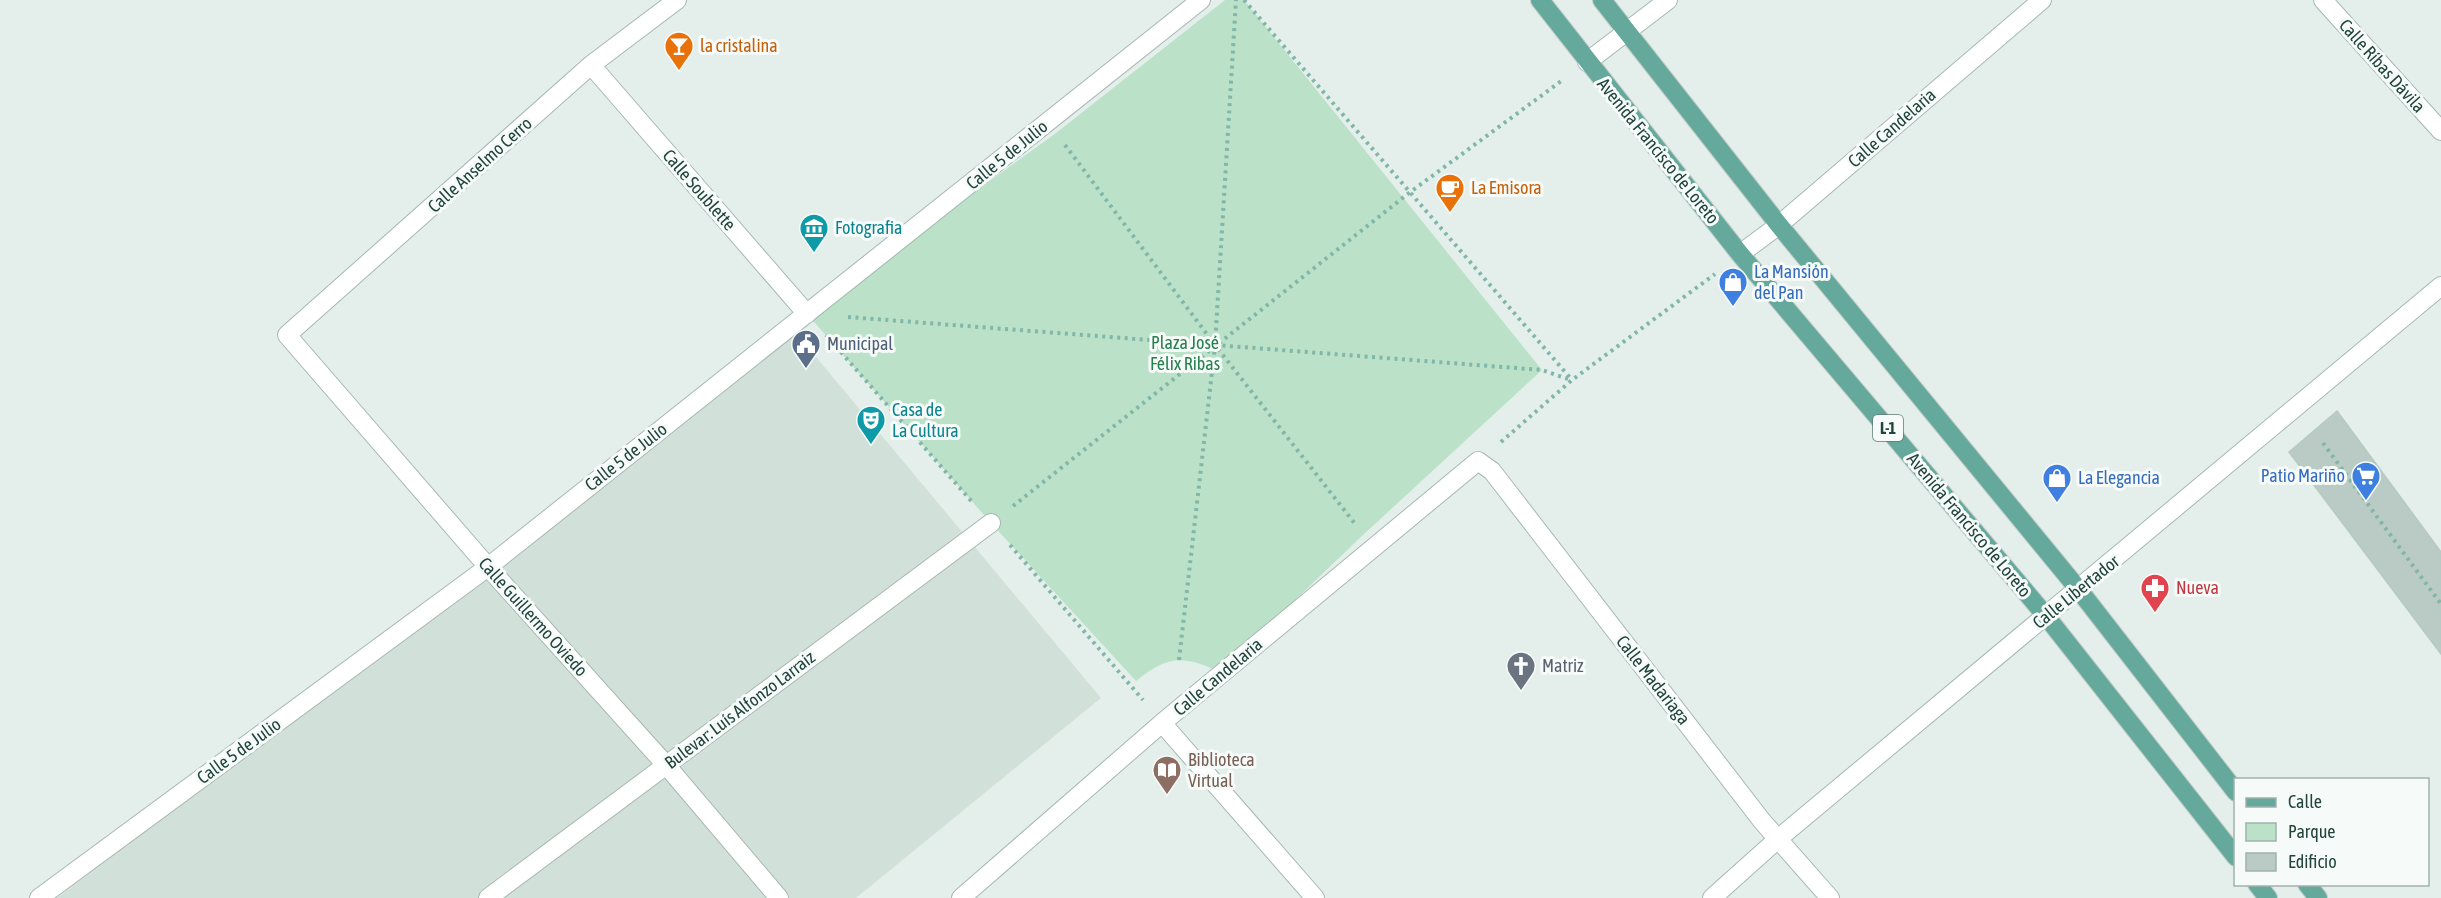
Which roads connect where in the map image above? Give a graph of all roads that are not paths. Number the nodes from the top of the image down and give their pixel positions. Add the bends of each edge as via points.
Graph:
1 (677, 0) edge
2 (1201, 0) edge
3 (1540, 0) edge
4 (1602, 0) edge
5 (1668, 0) edge
6 (2042, 0) edge
7 (2323, 0) edge
8 (1627, 32) junction
9 (1587, 62) junction
10 (591, 66) junction
11 (2441, 131) edge
12 (1779, 225) junction
13 (1740, 254) junction
14 (2441, 286) edge
15 (807, 314) junction
16 (287, 335) joint
17 (1478, 461) joint
18 (991, 523) road end
19 (488, 567) junction
20 (2079, 590) junction
21 (2046, 616) junction
22 (1162, 723) junction
23 (666, 765) junction
24 (2234, 791) edge
25 (1779, 838) junction
26 (2234, 856) edge
27 (2258, 886) edge
28 (2308, 886) edge
29 (39, 898) edge
30 (488, 898) edge
31 (779, 898) edge
32 (961, 898) edge
33 (1315, 898) edge
34 (1712, 898) edge
35 (1830, 898) edge
36 (2268, 898) edge
37 (2318, 898) edge

1 - 10 street, Calle Anselmo Cerro
2 - 15 street, Calle 5 de Julio
3 - 9 main road, Avenida Francisco de Loreto / L-1
4 - 8 main road, L-1
5 - 8 street
6 - 12 street, Calle Candelaria
7 - 11 street, Calle Ríbas Dávila
8 - 9 street
8 - 12 main road, L-1
9 - 13 main road, Avenida Francisco de Loreto / L-1
10 - 15 street, Calle Soublette
10 - 16 street, Calle Anselmo Cerro
12 - 13 street, Calle Candelaria
12 - 20 main road, L-1
13 - 21 main road, Avenida Francisco de Loreto / L-1
14 - 20 street, Calle Libertador
15 - 19 street, Calle 5 de Julio
16 - 19 street, Calle Guillermo Oviedo
17 - 22 street, Calle Candelaria
17 - 25 street, Calle Madariaga via 1492,471
18 - 23 street, Bulevar: Luís Alfonzo Larraiz
19 - 23 street, Calle Guillermo Oviedo
19 - 29 street, Calle 5 de Julio
20 - 21 street, Calle Libertador
20 - 24 main road, L-1
21 - 25 street, Calle Libertador
21 - 26 main road, Avenida Francisco de Loreto / L-1
22 - 32 street, Calle Candelaria
22 - 33 street
23 - 30 street, Bulevar: Luís Alfonzo Larraiz
23 - 31 street, Calle Guillermo Oviedo
25 - 34 street, Calle Libertador
25 - 35 street, Calle Madariaga
27 - 36 main road
28 - 37 main road

